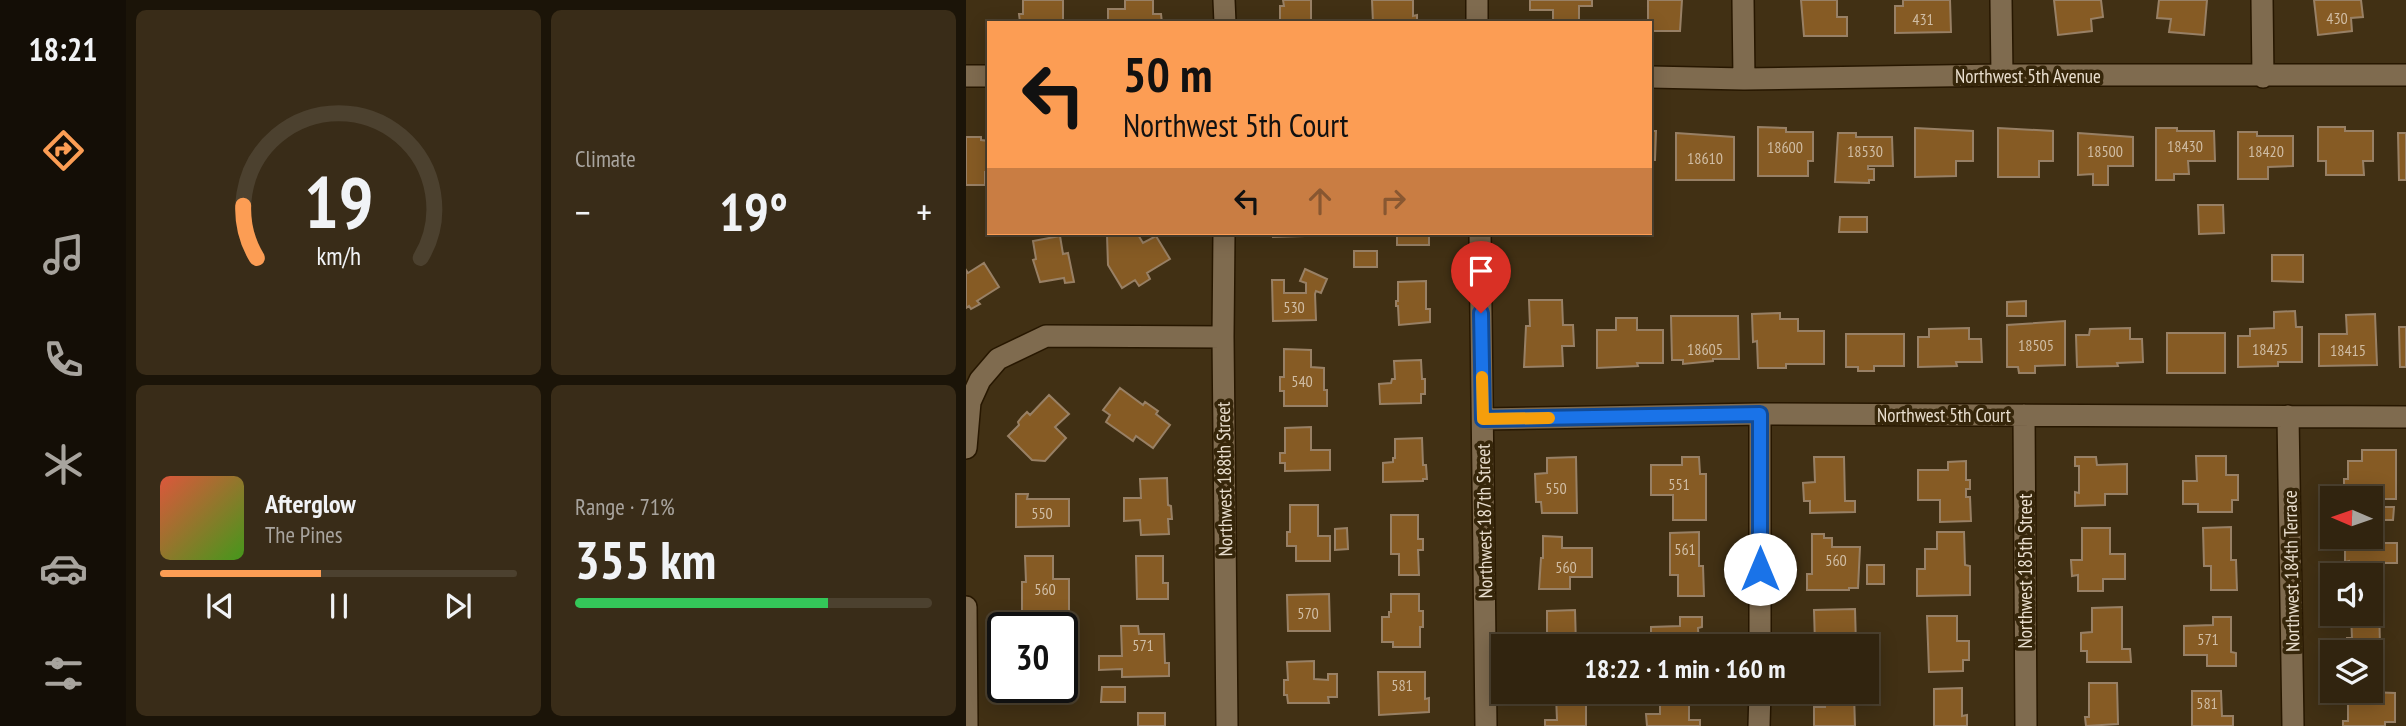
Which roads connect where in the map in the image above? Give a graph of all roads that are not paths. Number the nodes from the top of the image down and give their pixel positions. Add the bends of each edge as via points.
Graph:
1 (1224, 0) edge
2 (1477, 0) edge
3 (1743, 0) edge
4 (2001, 0) edge
5 (2262, 0) edge
6 (1224, 21) edge
7 (1477, 21) edge
8 (2002, 75) junction
9 (2406, 75) edge
10 (966, 76) edge
11 (987, 76) edge
12 (1652, 77) edge
13 (2263, 77) junction
14 (1744, 79) junction
15 (1224, 235) edge
16 (1480, 235) edge
17 (1223, 337) junction
18 (1760, 414) junction
19 (2024, 415) junction
20 (2288, 416) junction
21 (2406, 416) edge
22 (1483, 419) junction
23 (966, 448) edge
24 (966, 607) edge
25 (1760, 634) edge
26 (1759, 704) edge
27 (967, 726) edge
28 (1227, 726) edge
29 (1486, 726) edge
30 (1759, 726) edge
31 (2026, 726) edge
32 (2293, 726) edge

1 - 6 street
2 - 7 street
3 - 14 street
4 - 8 street
5 - 13 street
8 - 13 street, Northwest 5th Avenue
8 - 14 street, Northwest 5th Avenue
9 - 13 street, Northwest 5th Avenue
10 - 11 street
12 - 14 street, Northwest 5th Avenue
15 - 17 street, Northwest 188th Street
16 - 22 street, Northwest 187th Street
17 - 23 street via 1046,336 998,359 980,380 970,402
17 - 28 street, Northwest 188th Street
18 - 19 street, Northwest 5th Court
18 - 22 street, Northwest 5th Court
18 - 25 street
19 - 20 street, Northwest 5th Court
19 - 31 street, Northwest 185th Street
20 - 21 street, Northwest 5th Court
20 - 32 street, Northwest 184th Terrace
22 - 29 street, Northwest 187th Street
24 - 27 street
26 - 30 street

